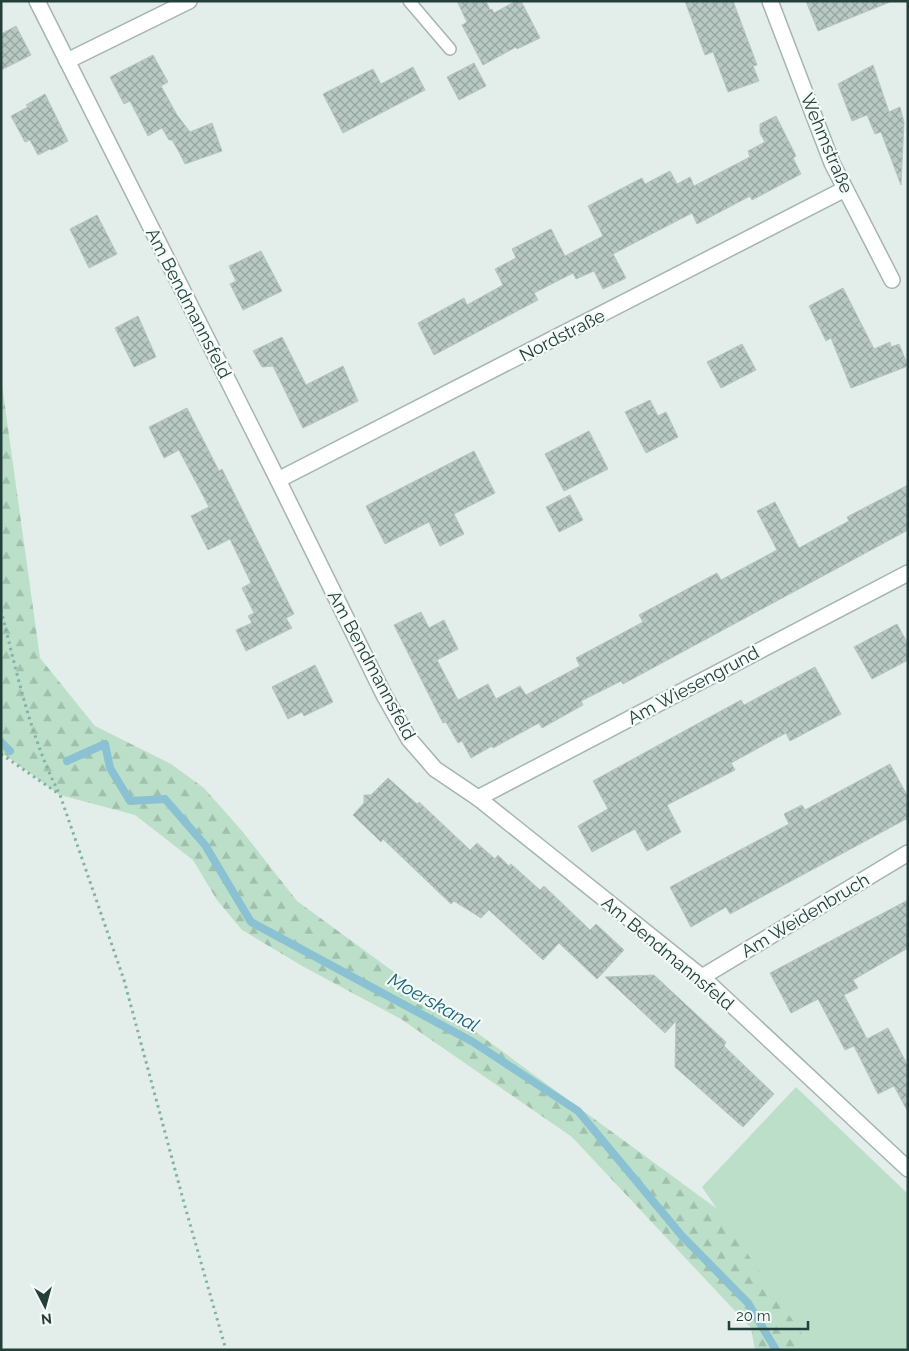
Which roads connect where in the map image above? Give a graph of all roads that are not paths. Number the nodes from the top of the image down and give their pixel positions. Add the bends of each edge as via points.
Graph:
1 (37, 1) edge
2 (189, 1) edge
3 (409, 1) edge
4 (770, 1) edge
5 (450, 49) dead end
6 (67, 61) junction
7 (845, 189) junction
8 (892, 280) dead end
9 (278, 480) junction
10 (908, 573) edge
11 (478, 798) junction
12 (908, 853) edge
13 (702, 977) junction
14 (908, 1169) edge

1 - 6 street, Am Bendmannsfeld
2 - 6 street
3 - 5 lane
4 - 7 street, Wehmstraße
6 - 9 street, Am Bendmannsfeld
7 - 8 street, Wehmstraße
7 - 9 street, Nordstraße
9 - 11 street, Am Bendmannsfeld via 409,739 435,769
10 - 11 street, Am Wiesengrund
11 - 13 street, Am Bendmannsfeld
12 - 13 street, Am Weidenbruch
13 - 14 street, Am Bendmannsfeld

